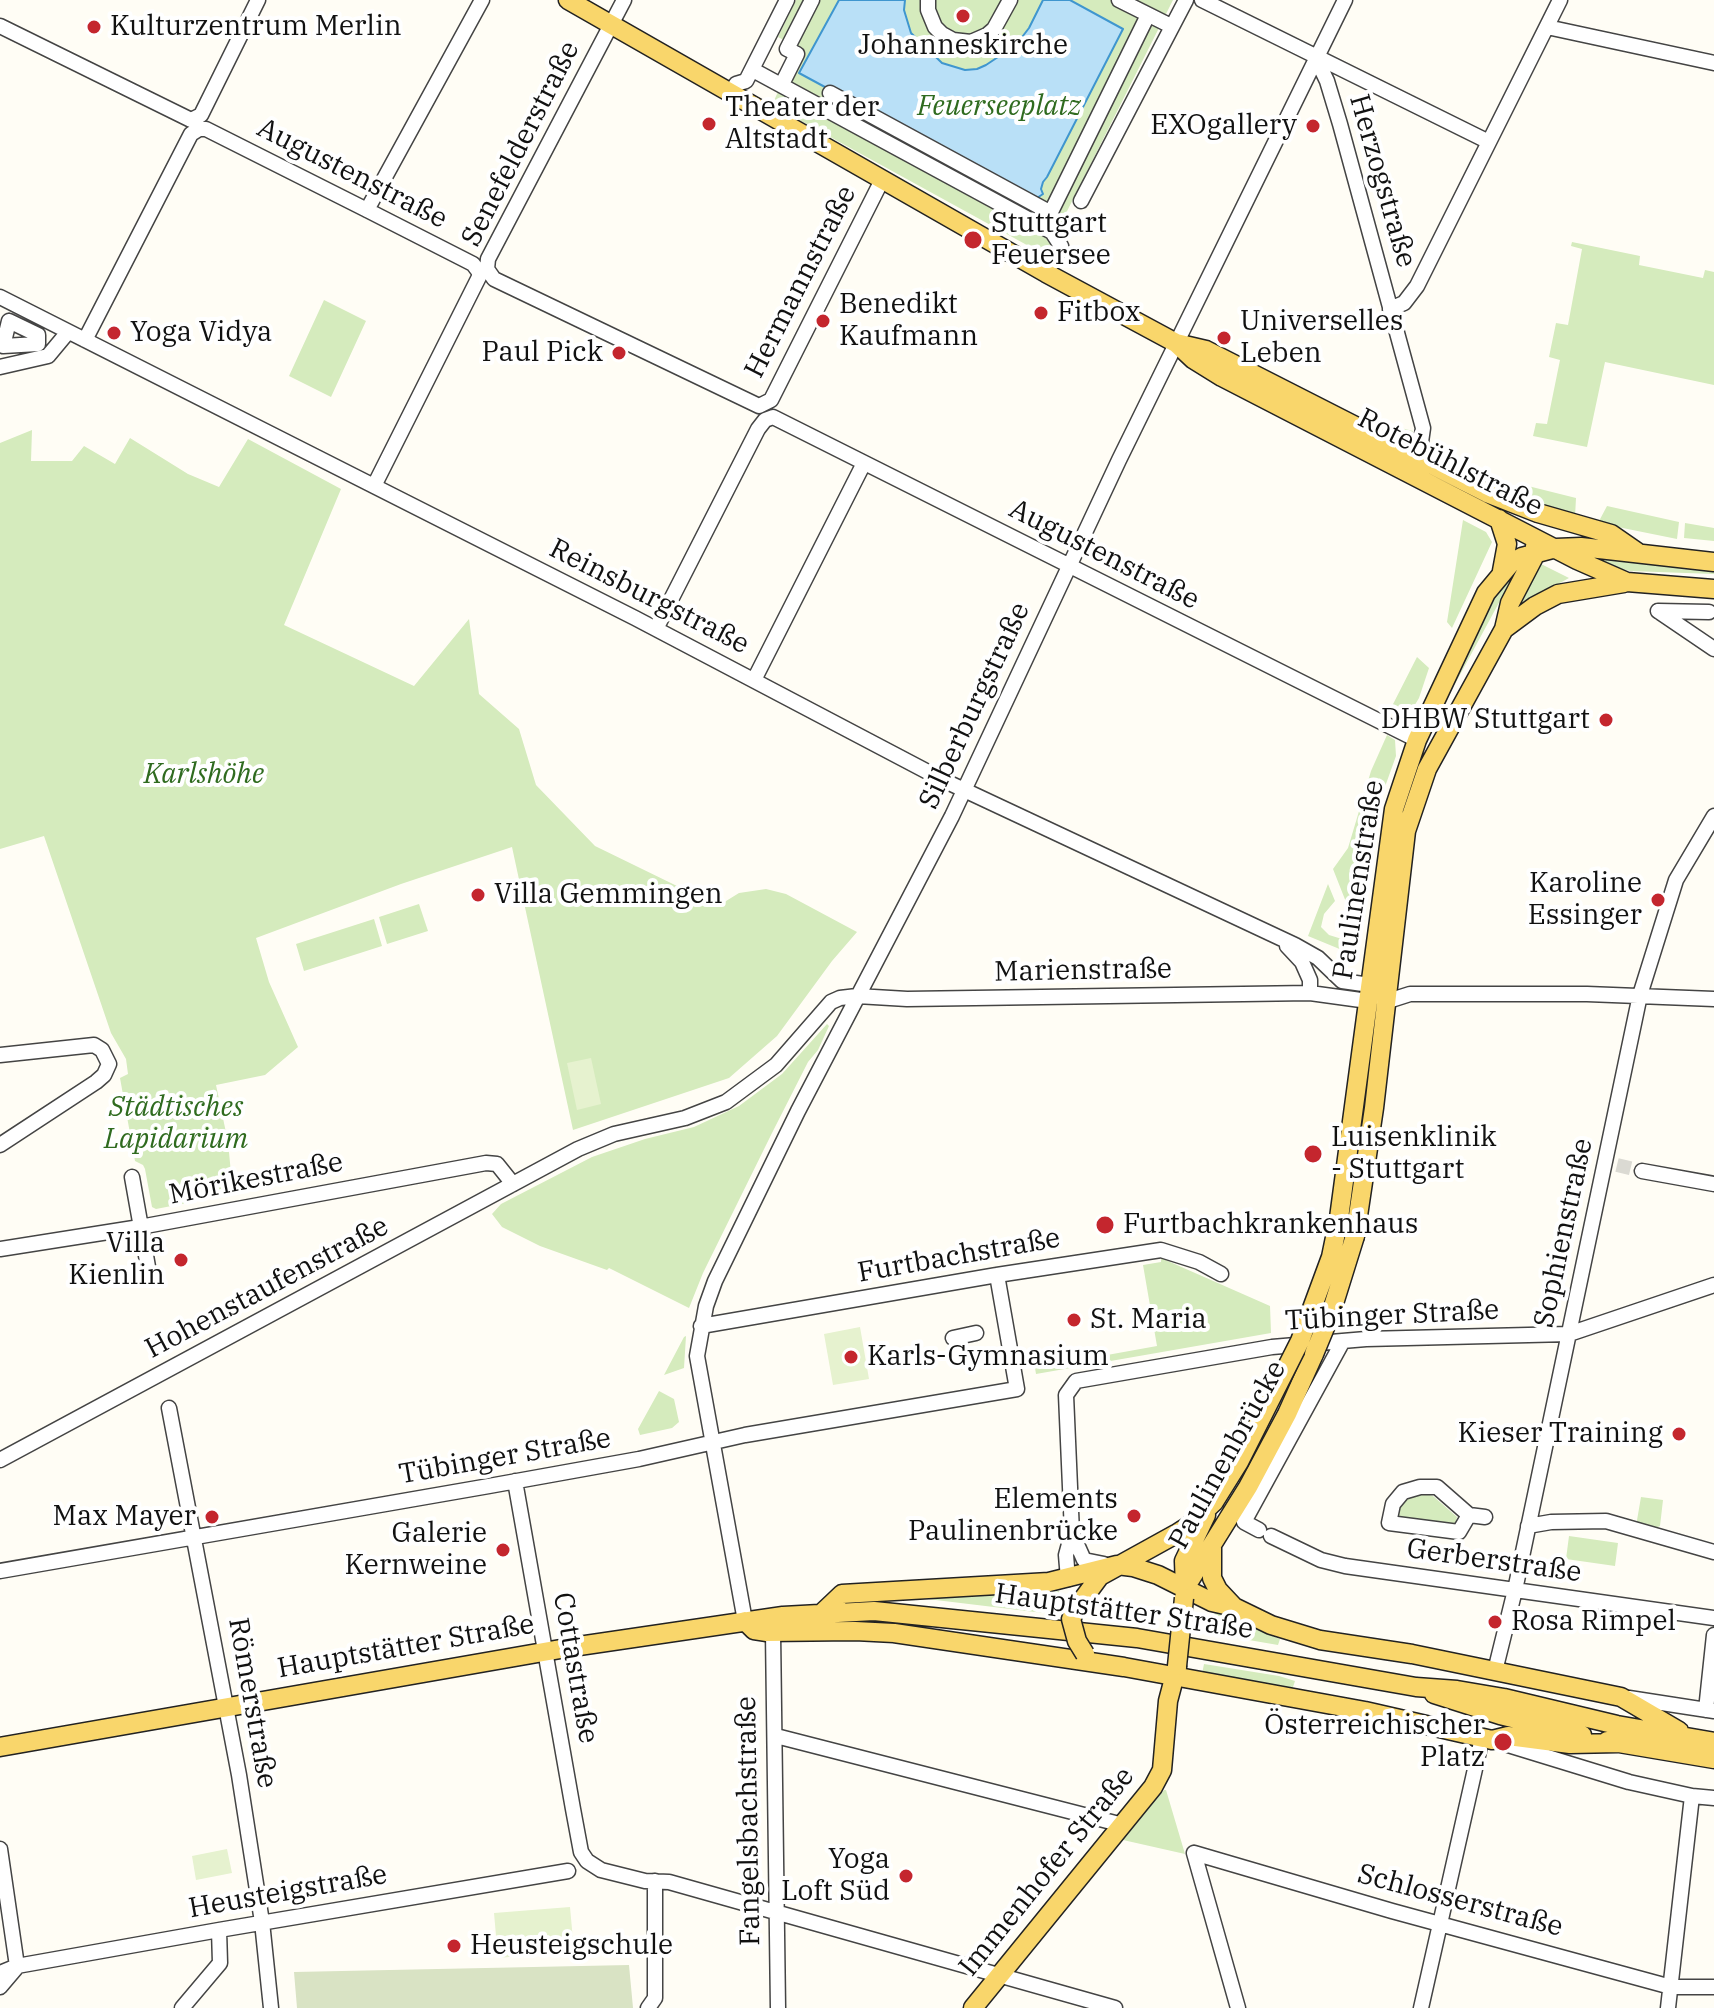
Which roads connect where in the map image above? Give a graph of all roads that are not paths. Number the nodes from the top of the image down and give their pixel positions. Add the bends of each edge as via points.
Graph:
1 (258, 0) edge
2 (482, 0) edge
3 (568, 0) edge
4 (624, 0) edge
5 (787, 0) edge
6 (812, 0) edge
7 (928, 0) edge
8 (1010, 0) edge
9 (1119, 0) edge
10 (1186, 0) edge
11 (1202, 0) edge
12 (1345, 0) edge
13 (1560, 0) edge
14 (1148, 15) junction
15 (612, 24) junction
16 (0, 26) edge
17 (1171, 26) junction
18 (1547, 27) junction
19 (1316, 58) junction
20 (1714, 63) edge
21 (753, 70) junction
22 (782, 84) junction
23 (830, 93) dead end
24 (730, 94) junction
25 (197, 124) junction
26 (1489, 142) junction
27 (882, 180) junction
28 (1081, 201) dead end
29 (367, 210) junction
30 (1051, 213) junction
31 (1043, 227) junction
32 (483, 270) junction
33 (1046, 273) junction
34 (0, 297) edge
35 (1390, 309) junction
36 (68, 332) junction
37 (85, 340) junction
38 (1176, 343) junction
39 (0, 367) edge
40 (1242, 378) junction
41 (767, 411) junction
42 (1415, 458) junction
43 (864, 463) junction
44 (374, 486) junction
45 (1514, 504) junction
46 (1499, 519) junction
47 (1535, 545) junction
48 (1556, 548) junction
49 (1639, 554) junction
50 (1714, 562) edge
51 (1070, 566) junction
52 (1502, 571) junction
53 (1627, 582) junction
54 (1659, 584) junction
55 (1714, 589) edge
56 (1658, 611) junction
57 (1709, 612) dead end
58 (656, 629) junction
59 (1504, 629) junction
60 (1714, 649) edge
61 (754, 680) junction
62 (1417, 740) junction
63 (964, 790) junction
64 (1714, 816) edge
65 (1277, 938) junction
66 (1342, 981) junction
67 (1378, 992) junction
68 (1310, 993) junction
69 (1640, 995) junction
70 (857, 996) junction
71 (1714, 999) edge
72 (0, 1055) edge
73 (0, 1145) edge
74 (1642, 1171) tunnel mouth
75 (132, 1177) dead end
76 (513, 1184) junction
77 (1714, 1184) edge
78 (1339, 1218) joint
79 (140, 1227) junction
80 (1355, 1236) joint
81 (0, 1249) edge
82 (1221, 1274) dead end
83 (997, 1275) junction
84 (150, 1278) dead end
85 (1714, 1285) edge
86 (701, 1326) junction
87 (976, 1333) dead end
88 (1569, 1334) junction
89 (953, 1338) dead end
90 (1343, 1341) junction
91 (169, 1408) dead end
92 (714, 1442) junction
93 (0, 1460) edge
94 (515, 1481) junction
95 (1469, 1515) junction
96 (1485, 1517) dead end
97 (1194, 1526) junction
98 (1528, 1526) junction
99 (1072, 1533) junction
100 (195, 1537) junction
101 (1216, 1542) junction
102 (1714, 1552) edge
103 (1117, 1565) junction
104 (0, 1571) edge
105 (1068, 1579) junction
106 (1515, 1590) junction
107 (1184, 1593) junction
108 (1234, 1607) junction
109 (1072, 1610) junction
110 (823, 1612) junction
111 (1714, 1618) edge
112 (745, 1621) junction
113 (773, 1633) junction
114 (1714, 1635) edge
115 (545, 1652) junction
116 (1104, 1665) junction
117 (1149, 1671) junction
118 (1177, 1671) junction
119 (1495, 1671) junction
120 (1416, 1687) junction
121 (1621, 1697) junction
122 (1168, 1701) junction
123 (227, 1707) junction
124 (1710, 1710) edge
125 (776, 1736) junction
126 (1487, 1739) junction
127 (1692, 1739) junction
128 (1714, 1742) edge
129 (1618, 1743) junction
130 (0, 1747) edge
131 (1714, 1759) edge
132 (1692, 1796) junction
133 (1714, 1798) edge
134 (1123, 1825) junction
135 (0, 1849) edge
136 (568, 1871) dead end
137 (655, 1881) junction
138 (776, 1911) junction
139 (262, 1922) junction
140 (1440, 1923) junction
141 (219, 1930) junction
142 (17, 1966) junction
143 (0, 1973) edge
144 (1001, 1974) junction
145 (0, 1987) edge
146 (1671, 1987) junction
147 (1714, 1987) edge
148 (182, 2008) edge
149 (271, 2008) edge
150 (648, 2008) edge
151 (778, 2008) edge
152 (973, 2008) edge
153 (1115, 2008) edge
154 (1238, 2008) edge
155 (1421, 2008) edge
156 (1668, 2008) edge

1 - 25 street
2 - 29 street
3 - 15 main road, Rotebühlstraße
4 - 15 street, Senefelderstraße
5 - 21 street
6 - 22 street via 787,49 797,54
7 - 8 street via 942,34 971,42 994,29
9 - 14 street
10 - 17 street
11 - 19 street
12 - 19 street, Silberburgstraße
13 - 18 street
14 - 17 street
14 - 30 street
15 - 24 main road, Rotebühlstraße
15 - 32 street, Senefelderstraße
16 - 25 street, Augustenstraße
17 - 28 street
18 - 20 street
18 - 26 street
19 - 26 street
19 - 35 street, Herzogstraße via 1340,124
19 - 38 street, Silberburgstraße
21 - 22 street
21 - 24 street
22 - 31 street
23 - 30 street
24 - 27 main road, Rotebühlstraße
25 - 29 street, Augustenstraße
25 - 37 street
26 - 35 street via 1412,296
27 - 33 main road, Rotebühlstraße
27 - 41 street, Hermannstraße
29 - 32 street, Augustenstraße
30 - 31 street
31 - 33 street via 1061,246
32 - 41 street, Augustenstraße
32 - 44 street, Senefelderstraße
33 - 38 main road, Rotebühlstraße
34 - 36 street, Reinsburgstraße
35 - 42 street, Herzogstraße via 1423,428
36 - 37 street, Reinsburgstraße
36 - 39 street via 48,356
37 - 44 street, Reinsburgstraße
38 - 40 main road, Rotebühlstraße via 1193,359
38 - 51 street, Silberburgstraße
40 - 42 main road, Rotebühlstraße
40 - 46 main road, Rotebühlstraße
41 - 43 street, Augustenstraße
41 - 58 street, Hermannstraße
42 - 45 main road, Rotebühlstraße
43 - 51 street, Augustenstraße
43 - 61 street
44 - 58 street, Reinsburgstraße
45 - 47 main road via 1528,521
45 - 49 main road, Rotebühlstraße via 1611,534
46 - 47 main road, Rotebühlstraße
46 - 52 main road via 1507,544
47 - 48 main road, Rotebühlstraße
47 - 52 main road, Paulinenstraße
47 - 59 main road
48 - 49 main road
48 - 53 main road, Rotebühlstraße
49 - 50 main road, Rotebühlstraße
51 - 62 street, Augustenstraße
51 - 63 street, Silberburgstraße
52 - 62 main road, Paulinenstraße via 1486,593
53 - 54 main road, Rotebühlstraße
53 - 59 main road, Paulinenstraße via 1558,594
54 - 55 main road, Rotebühlstraße
54 - 56 street
56 - 57 street
56 - 60 street
58 - 61 street, Reinsburgstraße
59 - 67 main road, Paulinenstraße via 1436,749 1406,831
61 - 63 street, Reinsburgstraße
62 - 67 main road, Paulinenstraße via 1389,837
63 - 65 street, Reinsburgstraße
63 - 70 street, Silberburgstraße
64 - 69 street, Sophienstraße via 1676,880
65 - 66 street, Reinsburgstraße via 1318,958
65 - 68 street, Reinsburgstraße via 1302,962
66 - 67 street
66 - 68 street, Marienstraße
67 - 68 street, Marienstraße
67 - 69 street, Marienstraße
67 - 78 main road, Paulinenstraße
67 - 80 main road, Paulinenstraße via 1367,1165
68 - 70 street, Marienstraße
69 - 71 street, Marienstraße
69 - 88 street, Sophienstraße via 1611,1164
70 - 76 street, Hohenstaufenstraße via 831,1002 776,1065 726,1102 685,1118 614,1134
70 - 86 street, Silberburgstraße via 715,1281
72 - 73 street via 94,1045 109,1064 96,1082
74 - 77 street
75 - 79 street
76 - 79 street, Mörikestraße via 497,1164 486,1163
76 - 93 street, Hohenstaufenstraße
78 - 97 main road, Paulinenbrücke, bridge via 1331,1257 1300,1341 1239,1462
79 - 81 street, Mörikestraße
79 - 84 street
80 - 101 main road, Paulinenbrücke, bridge via 1303,1378
82 - 83 street, Furtbachstraße via 1161,1250
83 - 86 street, Furtbachstraße
83 - 92 street, Tübinger Straße via 1017,1389
85 - 88 street, Tübinger Straße
86 - 92 street, Silberburgstraße via 697,1356
87 - 89 street
88 - 90 street, Tübinger Straße
88 - 98 street, Sophienstraße
90 - 99 street, Tübinger Straße via 1145,1367 1082,1379 1069,1388
90 - 106 street, Gerberstraße via 1244,1522 1321,1560
91 - 100 street, Römerstraße
92 - 94 street, Tübinger Straße
92 - 112 street
94 - 100 street, Tübinger Straße
94 - 115 street, Cottastraße
95 - 95 street via 1437,1487 1420,1487 1403,1492 1393,1504 1389,1523 1459,1532
95 - 96 street
97 - 103 main road
97 - 107 main road, Paulinenbrücke via 1184,1561
98 - 102 street via 1606,1521
98 - 106 street, Sophienstraße
99 - 103 street via 1088,1563
99 - 105 street via 1066,1555
100 - 104 street, Tübinger Straße
100 - 123 street, Römerstraße
101 - 107 main road, Paulinenbrücke
101 - 108 main road via 1212,1578
103 - 105 main road
103 - 107 main road via 1139,1569
103 - 109 main road via 1093,1582
105 - 109 main road
105 - 110 main road, Hauptstätter Straße via 842,1594
106 - 111 street, Gerberstraße
106 - 119 street, Sophienstraße
107 - 108 main road
107 - 118 main road, bridge
108 - 119 main road via 1320,1640
109 - 116 main road, bridge via 1077,1641 1085,1654
110 - 112 main road, Hauptstätter Straße
110 - 120 main road, Hauptstätter Straße via 907,1613 1137,1638
112 - 113 main road via 754,1630
112 - 115 main road, Hauptstätter Straße
113 - 116 main road via 894,1633
113 - 125 street, Fangelsbachstraße
114 - 124 street
115 - 123 main road, Hauptstätter Straße
115 - 137 street, Cottastraße via 581,1852 601,1870
116 - 117 main road
117 - 118 main road
117 - 122 main road
118 - 122 main road
118 - 126 main road
119 - 121 main road
120 - 127 main road, Hauptstätter Straße via 1504,1698
120 - 129 main road, Hauptstätter Straße via 1458,1704
121 - 124 street
121 - 127 main road
122 - 134 main road, Immenhofer Straße via 1162,1770
123 - 130 main road, Hauptstätter Straße
123 - 139 street, Römerstraße
125 - 134 street
125 - 138 street, Fangelsbachstraße
126 - 129 main road
126 - 132 street
126 - 140 street
127 - 128 main road, Hauptstätter Straße
129 - 131 main road, Hauptstätter Straße
132 - 133 street
132 - 146 street
134 - 144 main road, Immenhofer Straße
135 - 142 street
136 - 139 street, Heusteigstraße
137 - 138 street
137 - 150 street via 655,1998
138 - 144 street
138 - 151 street, Fangelsbachstraße
139 - 141 street, Heusteigstraße
139 - 149 street, Römerstraße
140 - 146 street, Schlosserstraße
140 - 154 street, Schlosserstraße via 1194,1853
140 - 155 street
141 - 142 street, Heusteigstraße
141 - 148 street via 220,1963
142 - 143 street, Heusteigstraße
142 - 145 street
144 - 152 main road, Immenhofer Straße
144 - 153 street
146 - 147 street, Schlosserstraße
146 - 156 street

